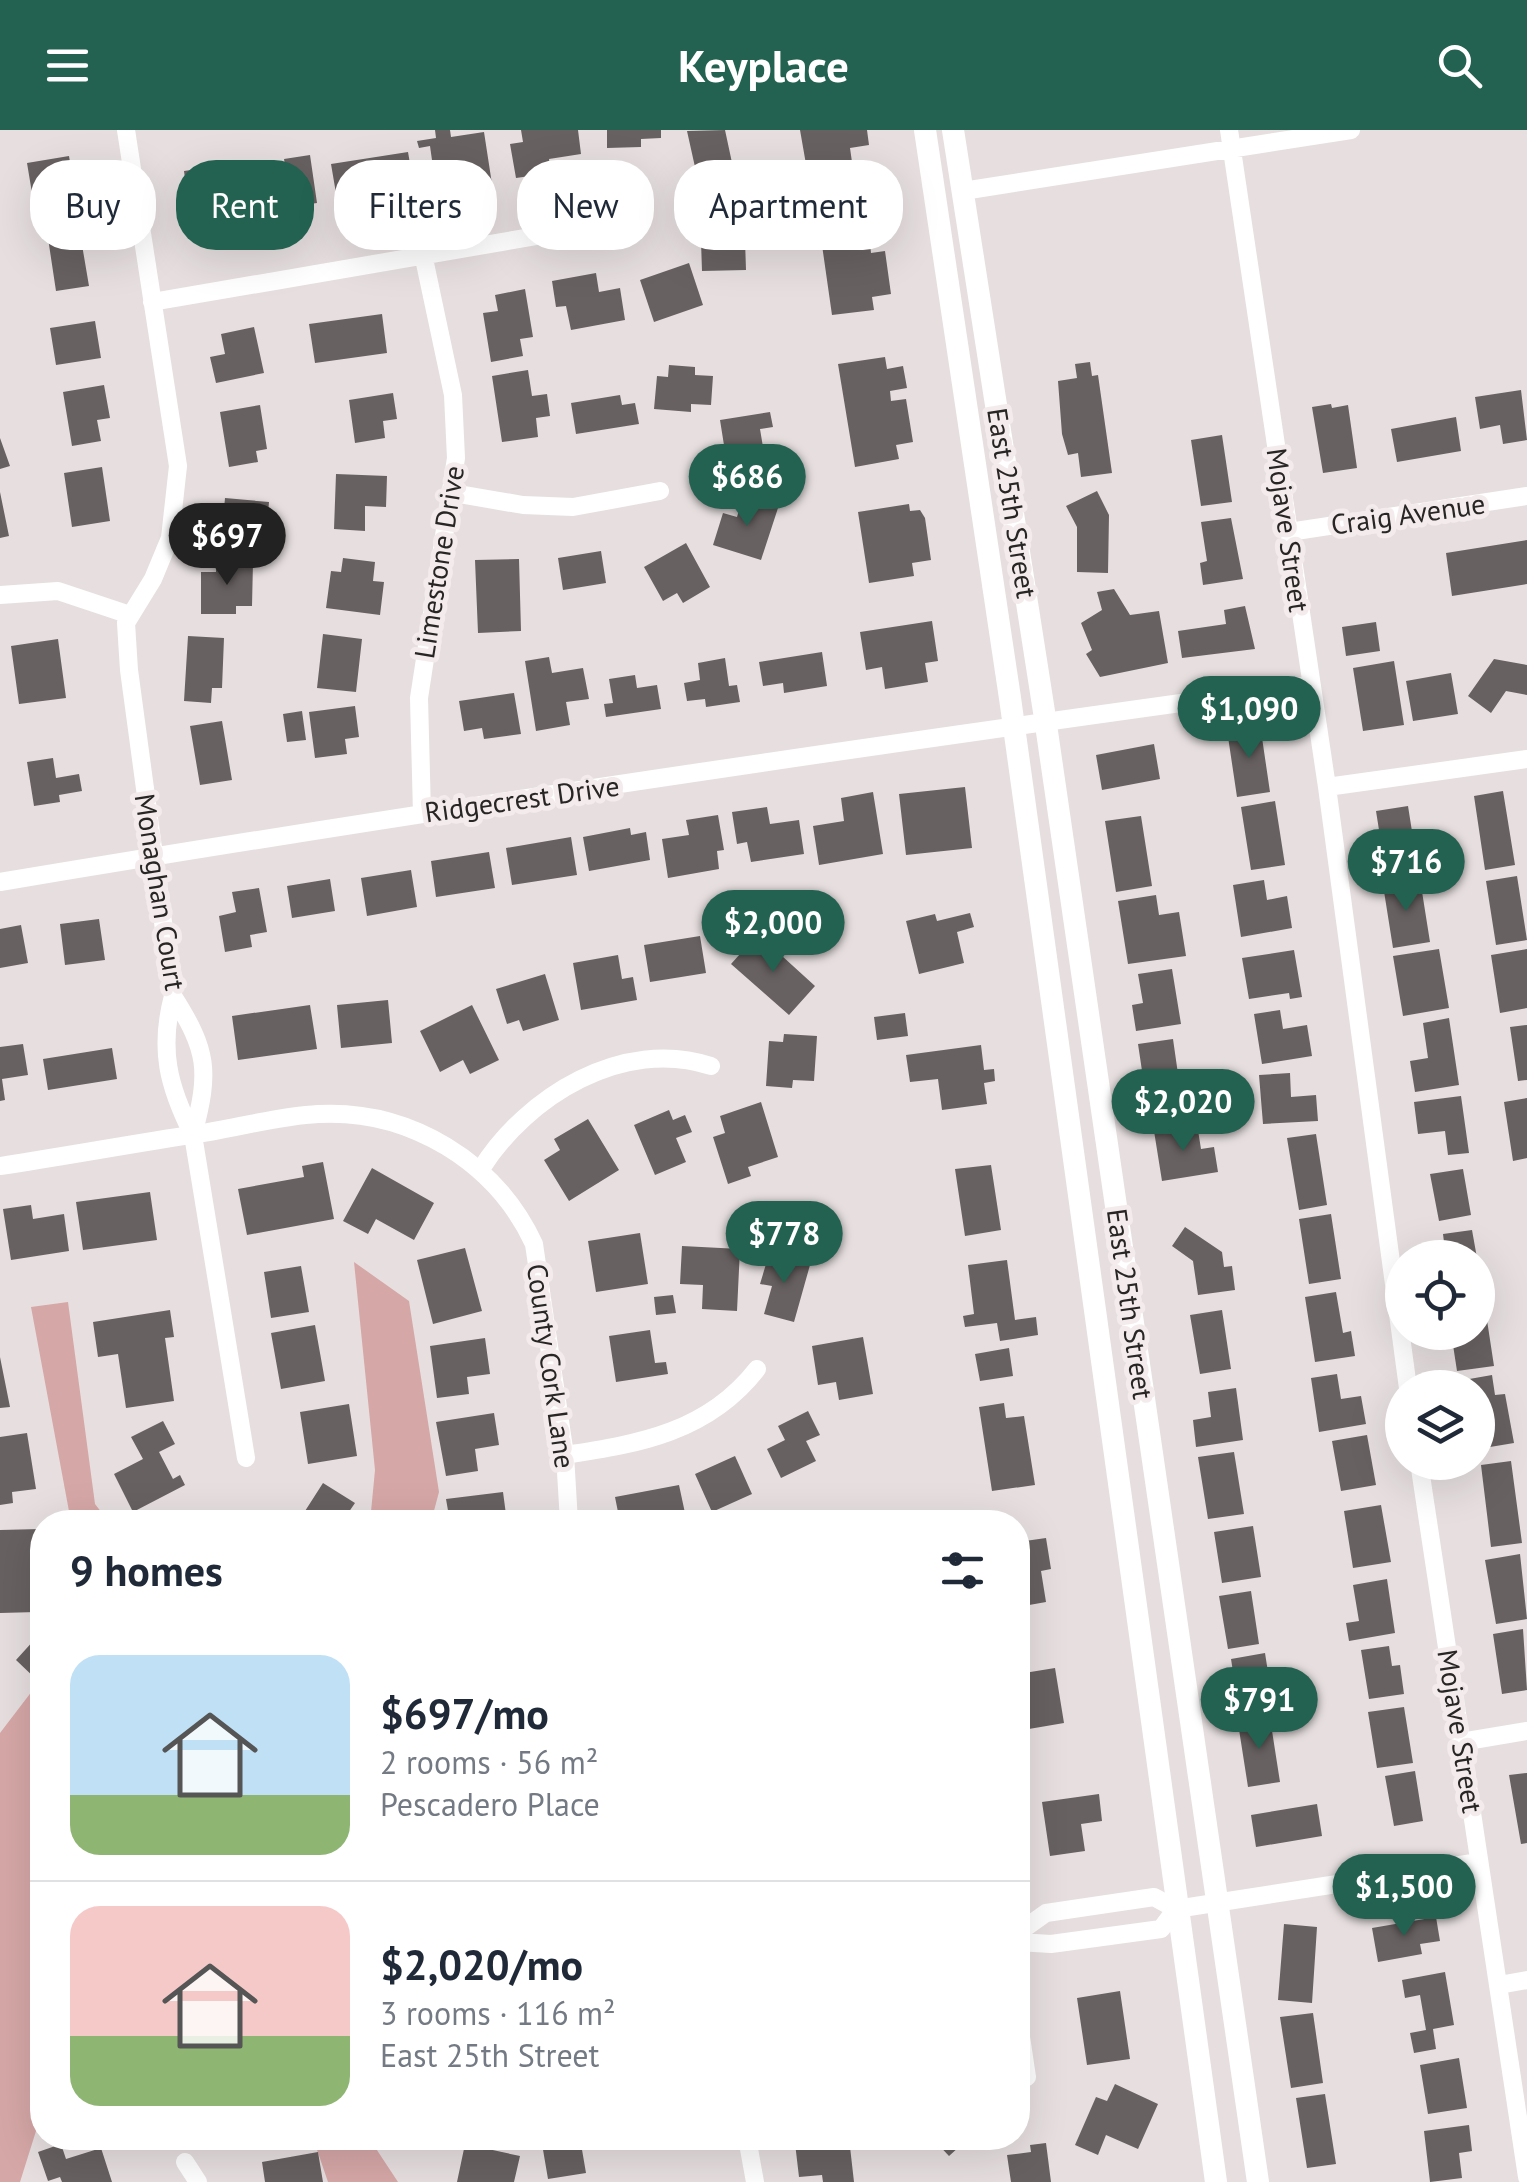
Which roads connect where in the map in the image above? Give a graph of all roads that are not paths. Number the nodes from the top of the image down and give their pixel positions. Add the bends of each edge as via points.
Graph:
1 (126, 130) edge
2 (925, 130) edge
3 (954, 130) edge
4 (1351, 130) edge
5 (1230, 140) edge
6 (963, 191) junction
7 (517, 239) edge
8 (423, 254) junction
9 (152, 302) junction
10 (660, 491) dead end
11 (454, 493) junction
12 (1527, 496) edge
13 (1289, 532) junction
14 (0, 595) edge
15 (130, 615) junction
16 (1311, 685) junction
17 (1045, 718) junction
18 (1013, 724) junction
19 (1527, 759) edge
20 (1327, 786) junction
21 (422, 813) junction
22 (153, 856) junction
23 (0, 882) edge
24 (173, 996) junction
25 (711, 1066) dead end
26 (193, 1134) junction
27 (0, 1166) edge
28 (481, 1169) junction
29 (756, 1369) dead end
30 (1406, 1370) edge
31 (564, 1455) junction
32 (246, 1458) dead end
33 (1422, 1480) edge
34 (568, 1510) edge
35 (1527, 1732) edge
36 (1461, 1742) junction
37 (1480, 1862) junction
38 (1216, 1901) junction
39 (1176, 1909) junction
40 (1030, 1925) edge
41 (1030, 1943) edge
42 (1527, 1980) edge
43 (1499, 1984) junction
44 (748, 2150) edge
45 (185, 2162) dead end
46 (1527, 2178) edge
47 (198, 2182) edge
48 (755, 2182) edge
49 (1216, 2182) edge
50 (1258, 2182) edge

1 - 9 street
2 - 18 street, East 25th Street
3 - 6 street, East 25th Street
4 - 5 street
5 - 6 street
5 - 13 street, Mojave Street
6 - 17 street, East 25th Street
7 - 8 street
8 - 9 street
8 - 11 street, Limestone Drive via 452,395
9 - 15 street via 178,466 176,504 170,538
10 - 11 street via 572,507
11 - 21 street, Limestone Drive via 419,698
12 - 13 street, Craig Avenue
13 - 16 street, Mojave Street
14 - 15 street via 58,591
15 - 22 street, Monaghan Court via 128,670
16 - 17 street, Ridgecrest Drive
16 - 20 street, Mojave Street
17 - 18 street, Ridgecrest Drive
17 - 38 street, East 25th Street
18 - 21 street, Ridgecrest Drive
18 - 39 street, East 25th Street
19 - 20 street
20 - 30 street, Mojave Street
21 - 22 street, Ridgecrest Drive
22 - 23 street, Ridgecrest Drive
22 - 24 street, Monaghan Court
24 - 26 street via 164,1056 172,1094
24 - 26 street, Monaghan Court via 199,1036 206,1068
25 - 28 street via 686,1058 644,1060 557,1090 501,1138
26 - 27 street, County Cork Lane
26 - 28 street, County Cork Lane via 318,1114 376,1118 436,1140
26 - 32 street, Monaghan Court
28 - 31 street, County Cork Lane via 534,1244
29 - 31 street via 698,1422 635,1445
31 - 34 street, County Cork Lane
33 - 36 street, Mojave Street
35 - 36 street
36 - 37 street, Mojave Street
37 - 38 street
37 - 43 street, Mojave Street
38 - 39 street
38 - 50 street, East 25th Street
39 - 40 street via 1154,1897 1046,1914
39 - 41 street via 1161,1928
39 - 49 street, East 25th Street
42 - 43 street
43 - 46 street, Mojave Street
44 - 48 street
45 - 47 street

